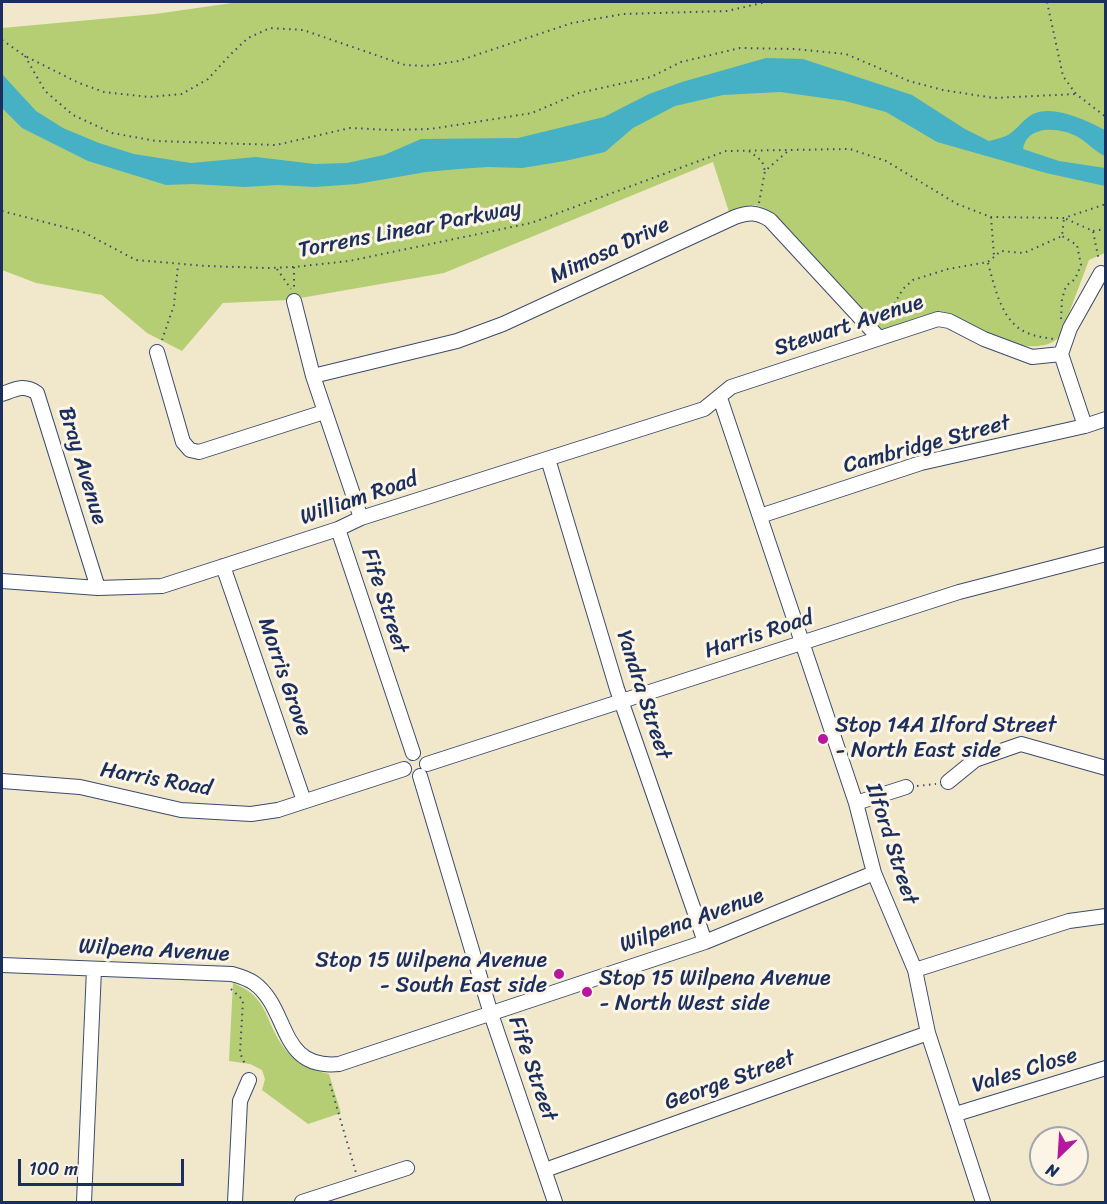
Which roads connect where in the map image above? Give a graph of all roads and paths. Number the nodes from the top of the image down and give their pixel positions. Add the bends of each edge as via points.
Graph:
1 (766, 2) edge
2 (1047, 2) edge
3 (2, 40) edge
4 (25, 56) junction
5 (1076, 94) junction
6 (1106, 117) edge
7 (749, 151) junction
8 (788, 151) junction
9 (765, 171) junction
10 (1106, 204) edge
11 (2, 211) edge
12 (757, 214) junction
13 (991, 217) junction
14 (1064, 218) junction
15 (1106, 229) edge
16 (1093, 231) junction
17 (1062, 236) junction
18 (994, 256) junction
19 (988, 262) junction
20 (178, 265) junction
21 (294, 267) junction
22 (276, 268) junction
23 (1101, 273) joint
24 (294, 301) dead end
25 (1061, 320) dead end
26 (868, 326) junction
27 (879, 338) junction
28 (1064, 348) junction
29 (157, 352) joint
30 (313, 376) junction
31 (2, 394) edge
32 (720, 398) junction
33 (324, 412) junction
34 (1106, 419) edge
35 (1085, 426) junction
36 (548, 459) junction
37 (760, 516) junction
38 (361, 518) junction
39 (338, 530) junction
40 (1106, 554) edge
41 (223, 566) junction
42 (2, 581) edge
43 (98, 588) junction
44 (801, 643) junction
45 (621, 702) junction
46 (413, 753) junction
47 (1106, 768) edge
48 (404, 769) junction
49 (424, 770) junction
50 (2, 781) edge
51 (948, 782) joint
52 (906, 787) joint
53 (304, 801) junction
54 (856, 803) junction
55 (874, 873) junction
56 (1106, 916) edge
57 (705, 942) junction
58 (2, 964) edge
59 (94, 969) junction
60 (915, 970) junction
61 (231, 989) dead end
62 (491, 1014) junction
63 (928, 1033) junction
64 (245, 1064) dead end
65 (1106, 1068) edge
66 (249, 1080) dead end
67 (330, 1084) dead end
68 (956, 1114) junction
69 (407, 1168) dead end
70 (545, 1170) junction
71 (360, 1184) junction
72 (84, 1203) edge
73 (235, 1203) edge
74 (302, 1203) edge
75 (555, 1203) edge
76 (983, 1203) edge

1 - 4 path via 727,11 623,14 572,23 458,60 426,66 405,65 303,30 270,28 248,38 208,79 182,94 149,97 104,92
2 - 5 path via 1063,76
3 - 4 path
4 - 5 path via 45,91 73,115 112,133 156,141 276,145 350,128 430,129 532,113 579,93 651,77 681,62 740,48 846,54 909,81 994,98
5 - 6 path
7 - 8 path, Torrens Linear Parkway
7 - 9 path via 762,161
7 - 21 path, Torrens Linear Parkway via 726,150 531,223 349,261
8 - 9 path
8 - 13 path, Torrens Linear Parkway via 850,149 886,161 957,204
9 - 12 path
10 - 14 path, Torrens Linear Parkway
11 - 20 path, Torrens Linear Parkway via 83,232 135,260
12 - 26 street via 770,220
12 - 30 street, Mimosa Drive via 735,217 457,341
13 - 14 path, Torrens Linear Parkway
13 - 18 path
14 - 16 path
14 - 17 path
15 - 16 path
16 - 23 path
17 - 18 path via 1024,253 1001,251
17 - 25 path via 1077,244 1081,265 1075,279 1066,285
18 - 19 path
19 - 26 path via 913,280 886,314
19 - 28 path via 997,295 1011,322 1028,334
20 - 22 path, Torrens Linear Parkway
20 - 29 path via 174,305
21 - 22 path, Torrens Linear Parkway
21 - 22 path via 294,293
23 - 28 street
24 - 30 street, Fife Street
26 - 27 street
27 - 28 street, Stewart Avenue via 938,319 1032,357
27 - 32 street, Stewart Avenue via 732,387
28 - 35 street
29 - 33 street via 183,442 190,450 199,452
30 - 33 street, Fife Street
31 - 43 street, Bray Avenue via 22,387 37,393
32 - 36 street, William Road via 704,409
32 - 37 street, Ilford Street
33 - 38 street, Fife Street
34 - 35 street, Cambridge Street
35 - 37 street, Cambridge Street via 921,463
36 - 38 street, William Road
36 - 45 street, Yandra Street
37 - 44 street, Ilford Street
38 - 39 street, William Road
39 - 41 street, William Road
39 - 46 street, Fife Street
40 - 44 street, Harris Road via 959,592
41 - 43 street, William Road via 162,586
41 - 53 street, Morris Grove
42 - 43 street, William Road
44 - 45 street, Harris Road
44 - 54 street, Ilford Street
45 - 49 street, Harris Road
45 - 57 street, Yandra Street
46 - 48 street via 406,758
46 - 49 street via 424,756
47 - 51 street via 1021,744 975,760
48 - 49 street via 415,776
48 - 53 street, Harris Road
49 - 62 street, Fife Street
50 - 53 street, Harris Road via 80,787 181,810 264,813
51 - 52 path
52 - 54 street
54 - 55 street, Ilford Street
55 - 57 street, Wilpena Avenue
55 - 60 street, Ilford Street
56 - 60 street via 1069,921
57 - 62 street, Wilpena Avenue
58 - 59 street, Wilpena Avenue
59 - 62 street, Wilpena Avenue via 243,977 268,998 292,1046 314,1062 326,1065 356,1060
59 - 72 street
60 - 63 street, Ilford Street
61 - 64 path via 243,1000 240,1053
62 - 70 street, Fife Street
63 - 68 street, Ilford Street
63 - 70 street, George Street
65 - 68 street, Vales Close
66 - 73 street via 240,1101
67 - 71 path
68 - 76 street, Ilford Street
69 - 71 street
70 - 75 street, Fife Street
71 - 74 street

